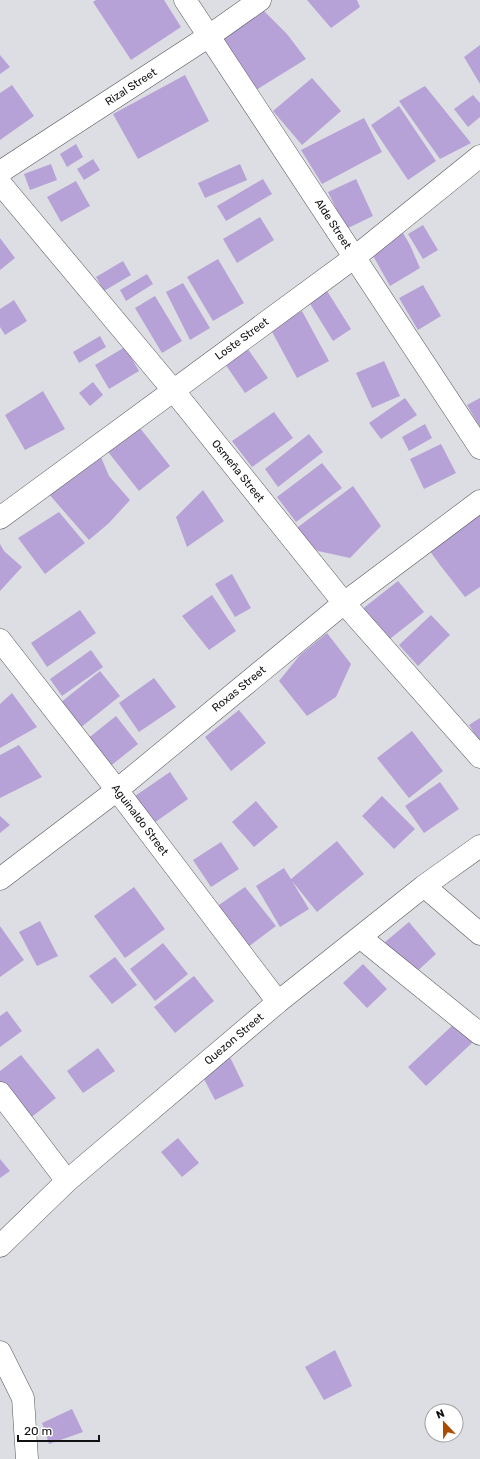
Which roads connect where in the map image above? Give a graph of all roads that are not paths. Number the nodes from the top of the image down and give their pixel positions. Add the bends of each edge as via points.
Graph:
1 (185, 0) edge
2 (260, 0) edge
3 (209, 36) junction
4 (480, 156) edge
5 (0, 172) edge
6 (0, 183) edge
7 (355, 257) junction
8 (173, 390) junction
9 (480, 448) edge
10 (480, 500) edge
11 (0, 518) edge
12 (344, 603) junction
13 (0, 640) edge
14 (480, 757) edge
15 (117, 790) junction
16 (480, 846) edge
17 (0, 879) edge
18 (424, 886) junction
19 (480, 934) edge
20 (360, 937) junction
21 (278, 1002) junction
22 (480, 1034) edge
23 (0, 1093) edge
24 (67, 1181) junction
25 (0, 1246) edge
26 (0, 1352) edge
27 (27, 1459) edge

1 - 3 street, Alde Street
2 - 3 street, Rizal Street
3 - 5 street, Rizal Street
3 - 7 street, Alde Street
4 - 7 street, Loste Street
6 - 8 street, Osmeña Street
7 - 8 street, Loste Street
7 - 9 street, Alde Street
8 - 11 street, Loste Street
8 - 12 street, Osmeña Street
10 - 12 street, Roxas Street
12 - 14 street, Osmeña Street
12 - 15 street, Roxas Street
13 - 15 street, Aguinaldo Street
15 - 17 street, Roxas Street
15 - 21 street, Aguinaldo Street
16 - 18 street, Quezon Street
18 - 19 street
18 - 20 street, Quezon Street
20 - 21 street, Quezon Street
20 - 22 street
21 - 24 street, Quezon Street
23 - 24 street
24 - 25 street, Quezon Street
26 - 27 street via 23,1398

